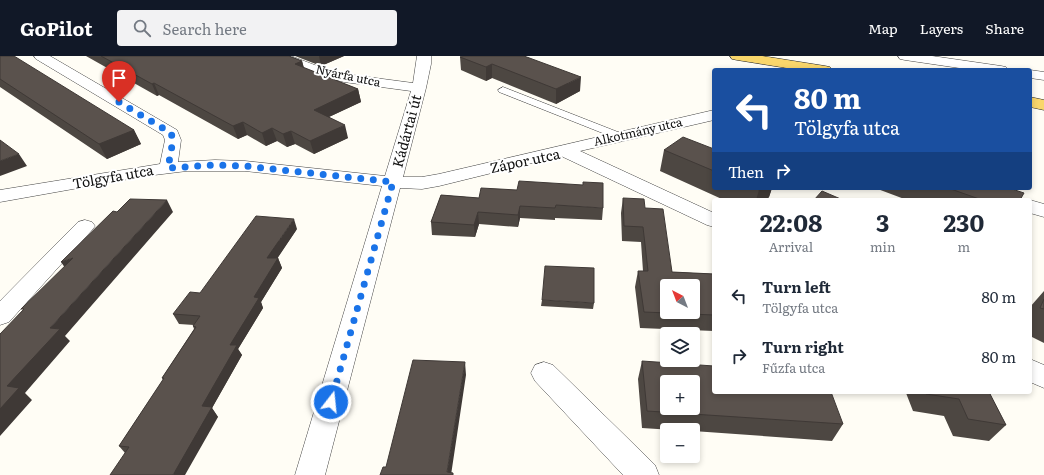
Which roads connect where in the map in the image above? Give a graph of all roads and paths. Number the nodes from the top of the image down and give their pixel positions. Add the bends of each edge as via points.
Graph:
1 (41, 56) edge
2 (279, 56) edge
3 (438, 56) edge
4 (737, 56) edge
5 (905, 56) edge
6 (424, 60) edge
7 (812, 68) edge
8 (987, 68) edge
9 (1032, 74) edge
10 (1044, 76) edge
11 (419, 88) junction
12 (503, 90) dead end
13 (1032, 102) edge
14 (1044, 105) edge
15 (712, 115) edge
16 (619, 136) junction
17 (563, 150) junction
18 (168, 168) junction
19 (393, 182) junction
20 (0, 196) edge
21 (1032, 207) edge
22 (1044, 211) edge
23 (712, 220) edge
24 (85, 226) dead end
25 (0, 316) edge
26 (1032, 371) edge
27 (544, 373) dead end
28 (1044, 377) edge
29 (310, 475) edge
30 (644, 475) edge

1 - 18 street via 171,133 173,140
2 - 11 street, Nyárfa utca via 344,78
3 - 6 street, Kádártai út
4 - 7 main road
5 - 8 street
6 - 11 street, Kádártai út
9 - 10 street
11 - 19 street, Kádártai út
12 - 16 lane
13 - 14 main road
15 - 16 street, Alkotmány utca
16 - 17 street, Alkotmány utca
17 - 19 street, Zápor utca via 439,180
17 - 23 street, Zápor utca
18 - 19 street, Tölgyfa utca via 245,166
18 - 20 street, Tölgyfa utca
19 - 29 street, Kádártai út
21 - 22 street
24 - 25 street
26 - 28 street
27 - 30 street

